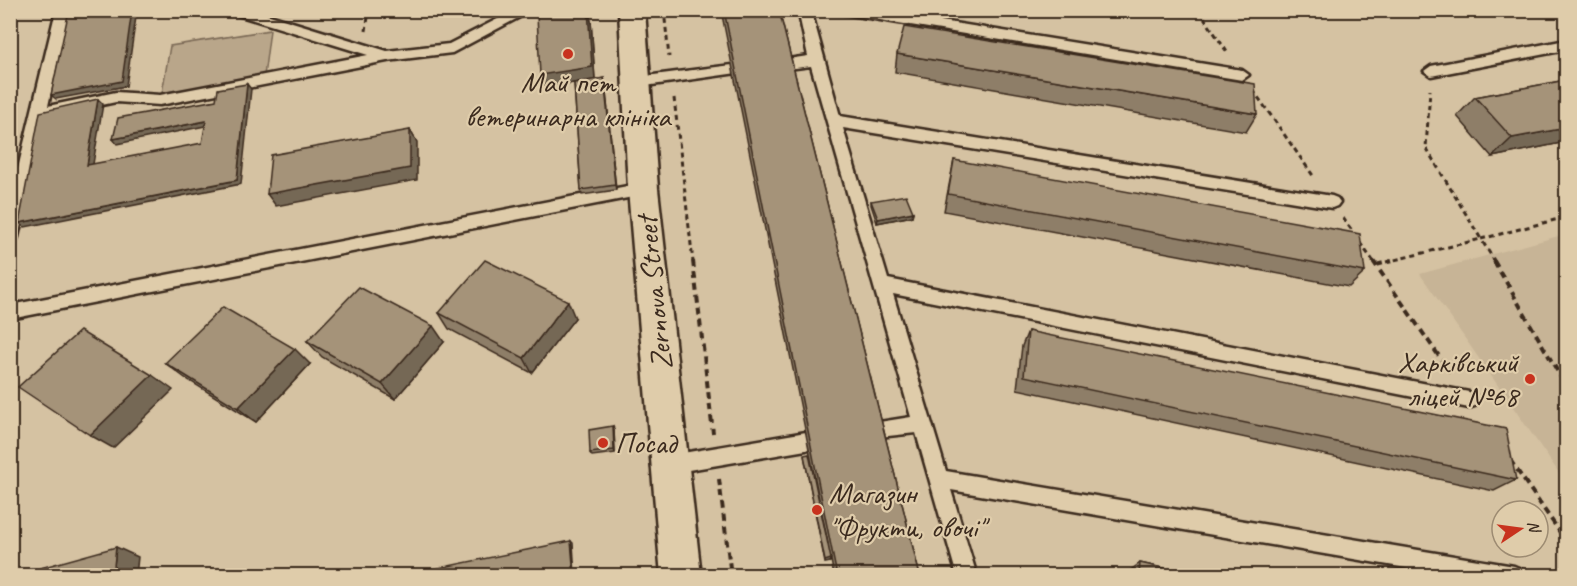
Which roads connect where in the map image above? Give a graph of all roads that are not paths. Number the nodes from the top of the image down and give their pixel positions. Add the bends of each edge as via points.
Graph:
1 (63, 10) edge
2 (236, 10) edge
3 (527, 10) edge
4 (632, 10) edge
5 (804, 10) edge
6 (844, 10) edge
7 (1566, 45) edge
8 (387, 56) junction
9 (816, 60) junction
10 (788, 64) edge
11 (732, 70) edge
12 (1431, 71) road end
13 (1242, 75) road end
14 (638, 82) junction
15 (38, 113) junction
16 (836, 121) junction
17 (643, 189) junction
18 (1332, 202) road end
19 (10, 237) edge
20 (883, 285) junction
21 (10, 312) edge
22 (1469, 400) road end
23 (922, 424) junction
24 (879, 429) edge
25 (806, 441) edge
26 (671, 464) junction
27 (939, 479) junction
28 (681, 576) edge
29 (967, 576) edge
30 (1514, 576) edge

1 - 15 lane
2 - 8 lane
3 - 8 lane via 452,48
4 - 14 street, Zernova Street
5 - 9 lane
6 - 13 lane
7 - 12 lane
8 - 15 lane via 160,100 116,97
9 - 10 lane
9 - 16 lane
11 - 14 lane
14 - 17 street, Zernova Street
15 - 19 lane
16 - 18 lane
16 - 20 lane
17 - 21 lane
17 - 26 street, Zernova Street
20 - 22 lane
20 - 23 lane
23 - 24 lane
23 - 27 lane
25 - 26 lane
26 - 28 street, Zernova Street
27 - 29 lane
27 - 30 lane

